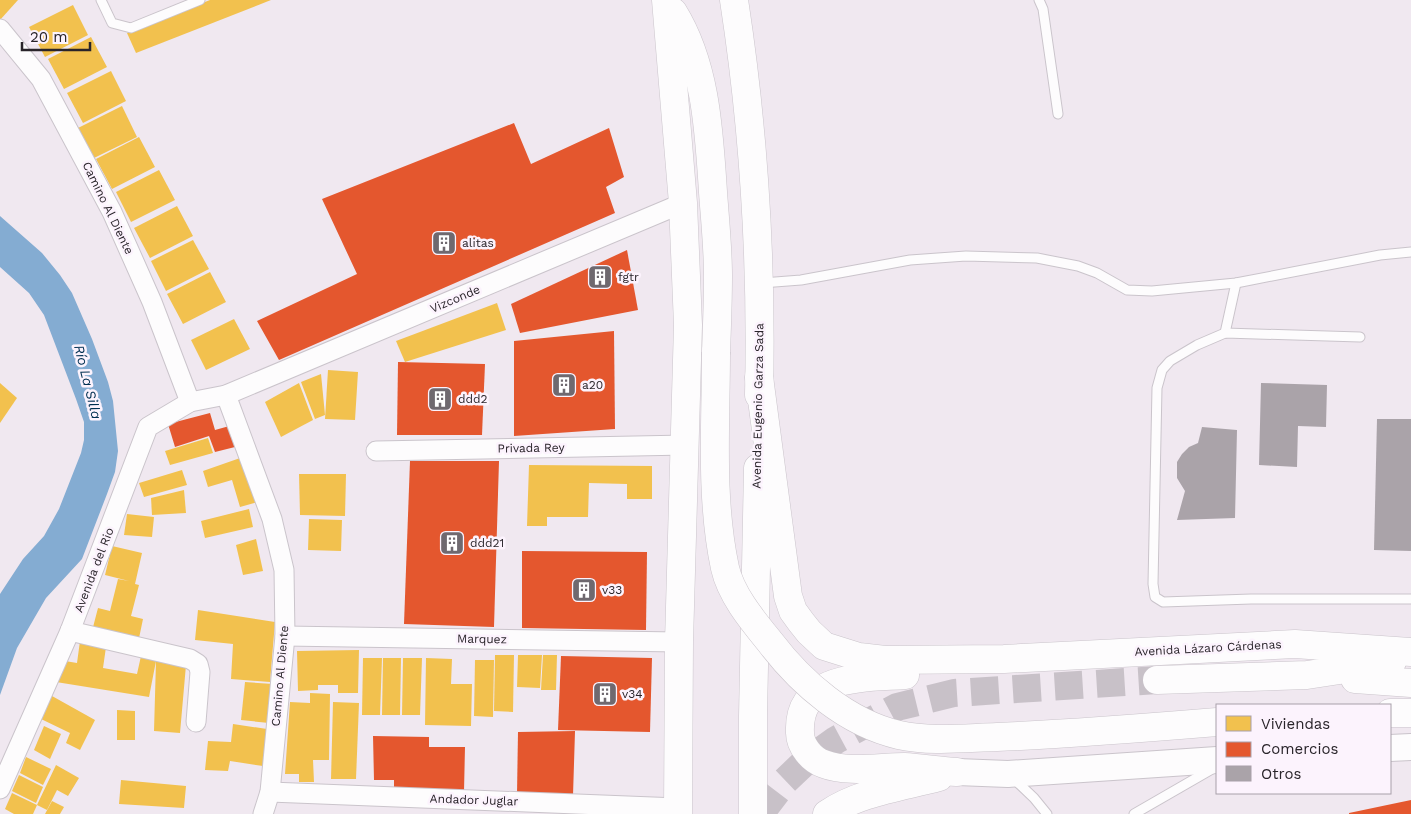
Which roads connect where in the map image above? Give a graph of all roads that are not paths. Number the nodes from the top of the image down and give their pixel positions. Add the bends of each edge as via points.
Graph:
1 (101, 0) edge
2 (200, 0) edge
3 (734, 0) edge
4 (1039, 0) edge
5 (666, 1) edge
6 (0, 29) edge
7 (1058, 114) dead end
8 (683, 203) junction
9 (1411, 252) edge
10 (758, 283) junction
11 (1236, 283) junction
12 (1225, 333) junction
13 (1360, 337) dead end
14 (759, 377) junction
15 (226, 395) junction
16 (190, 402) junction
17 (686, 445) junction
18 (376, 451) dead end
19 (1411, 599) edge
20 (70, 631) junction
21 (285, 636) junction
22 (679, 642) junction
23 (1411, 646) edge
24 (1375, 650) junction
25 (1411, 652) edge
26 (1004, 659) junction
27 (1411, 659) edge
28 (1307, 675) junction
29 (1157, 680) tunnel mouth
30 (1411, 683) edge
31 (1391, 713) edge
32 (1411, 713) edge
33 (196, 722) dead end
34 (1216, 722) edge
35 (1411, 747) edge
36 (1391, 748) edge
37 (1216, 760) edge
38 (1216, 767) edge
39 (957, 772) junction
40 (1008, 774) junction
41 (0, 789) edge
42 (270, 792) junction
43 (678, 811) edge
44 (263, 814) edge
45 (753, 814) edge
46 (827, 814) edge
47 (1047, 814) edge
48 (1134, 814) edge

1 - 2 lane via 112,23 131,28
3 - 10 highway, Avenida Eugenio Garza Sada via 744,62 755,177
4 - 7 lane via 1043,8
5 - 8 highway
5 - 34 highway, bridge via 686,36 696,66 710,143 718,275 716,482 725,571 735,592 777,652 812,689 850,715 898,735 924,738 1058,735
6 - 16 street, Camino Al Diente via 41,79 112,212 152,302
8 - 15 street, Vizconde
8 - 17 highway via 688,325
9 - 11 lane
10 - 11 lane via 801,280 910,260 966,256 1037,258 1078,266 1127,290 1152,291
10 - 14 highway, Avenida Eugenio Garza Sada
11 - 12 lane
12 - 13 lane
12 - 19 lane via 1170,361 1162,370 1157,388 1155,597 1163,602
14 - 26 highway via 788,596 793,611 809,632 824,646 859,657 885,660
14 - 45 highway, Avenida Eugenio Garza Sada
15 - 16 street, Avenida del Rio
15 - 21 street, Camino Al Diente via 272,519 284,570
16 - 20 street, Avenida del Rio via 148,427
17 - 18 street, Privada Rey
17 - 22 highway
20 - 33 street via 190,659 198,664
20 - 41 street, Avenida del Rio
21 - 22 street, Marquez
21 - 42 street, Camino Al Diente
22 - 43 highway
23 - 24 highway
24 - 25 highway, Avenida Lázaro Cárdenas
24 - 26 highway, Avenida Lázaro Cárdenas via 1295,644
26 - 39 highway via 966,671 848,679 824,687 808,700 803,710 800,739 814,759 824,765
27 - 28 highway
28 - 29 highway
28 - 30 highway
31 - 32 highway
35 - 36 main road
37 - 40 main road
38 - 48 lane
39 - 40 main road
39 - 46 highway via 858,798
40 - 47 lane
42 - 43 street, Andador Juglar
42 - 44 street, Camino Al Diente

